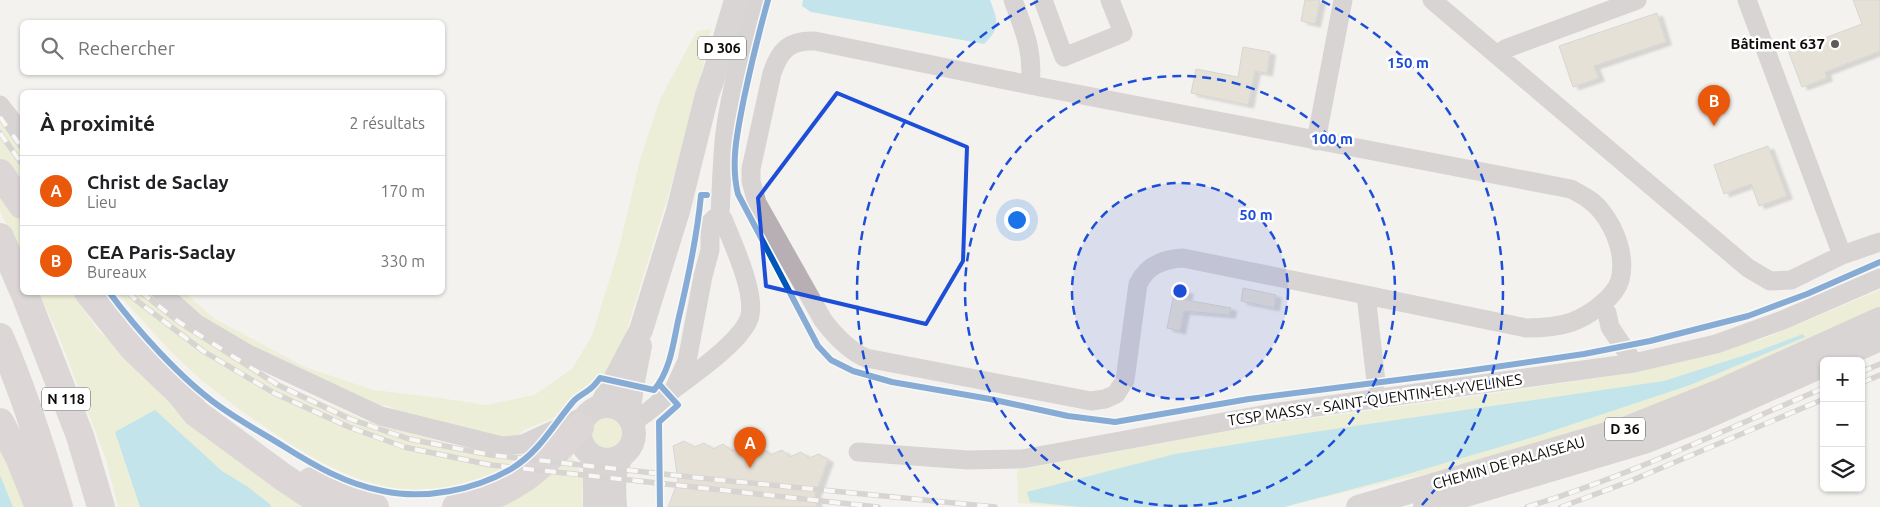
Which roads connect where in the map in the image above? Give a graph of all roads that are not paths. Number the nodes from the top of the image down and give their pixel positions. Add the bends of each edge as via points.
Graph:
1 (723, 0) edge
2 (736, 0) edge
3 (756, 0) edge
4 (1013, 0) edge
5 (1042, 0) edge
6 (1110, 0) edge
7 (1343, 0) edge
8 (1432, 0) edge
9 (1637, 0) edge
10 (1747, 0) edge
11 (1505, 48) dead end
12 (1030, 85) junction
13 (707, 95) junction
14 (0, 105) edge
15 (20, 130) edge
16 (1316, 141) junction
17 (0, 173) edge
18 (20, 203) edge
19 (720, 217) junction
20 (0, 237) edge
21 (1880, 242) edge
22 (1842, 255) junction
23 (1880, 278) edge
24 (20, 283) edge
25 (25, 295) edge
26 (90, 295) edge
27 (164, 295) edge
28 (1366, 295) junction
29 (1599, 306) junction
30 (1880, 319) edge
31 (641, 330) junction
32 (0, 337) edge
33 (1880, 339) edge
34 (1841, 357) edge
35 (1634, 363) junction
36 (1820, 367) edge
37 (1376, 382) dead end
38 (674, 390) junction
39 (181, 394) junction
40 (590, 416) junction
41 (630, 419) junction
42 (0, 422) edge
43 (858, 452) dead end
44 (622, 456) junction
45 (594, 458) junction
46 (39, 507) edge
47 (58, 507) edge
48 (101, 507) edge
49 (328, 507) edge
50 (375, 507) edge
51 (456, 507) edge
52 (595, 507) edge
53 (615, 507) edge
54 (1358, 507) edge
55 (1425, 507) edge

1 - 13 main road, D 306 via 708,74
2 - 13 main road, D 306
3 - 19 lane via 725,132
4 - 12 lane via 1028,40 1032,66
5 - 6 lane via 1064,57 1123,33
7 - 16 lane
8 - 22 lane via 1748,268 1770,281 1791,280
9 - 11 lane
10 - 22 lane
12 - 16 lane
12 - 28 lane via 815,41 796,42 780,54 772,73 751,168 754,192 823,320 855,353 866,358 1098,400 1116,394 1125,380 1138,284 1143,274 1168,258 1183,258
13 - 31 main road, D 306 via 678,211
14 - 15 lane
16 - 29 lane via 1571,188 1602,211 1620,245 1620,281
17 - 18 highway
19 - 38 lane via 710,223 710,250 687,361
19 - 38 lane via 745,273 751,313 748,323 736,338
20 - 24 highway
21 - 22 lane
23 - 35 lane, TCSP MASSY - SAINT-QUENTIN-EN-YVELINES via 1783,320 1716,344
25 - 48 highway, N 118 via 80,436
26 - 39 highway via 133,348
27 - 40 lane via 197,324 248,354 381,416 502,446 523,444
28 - 29 lane via 1526,328 1571,323
28 - 37 lane
29 - 35 lane via 1607,314 1610,328
30 - 54 main road, CHEMIN DE PALAISEAU / D 36 via 1720,391 1627,428
31 - 40 main road, D 306
31 - 41 main road, D 306 via 628,408
32 - 47 highway, N 118 via 42,450
33 - 34 main road
35 - 43 lane, TCSP MASSY - SAINT-QUENTIN-EN-YVELINES via 1272,413 1022,459 968,460
36 - 55 main road, CHEMIN DE PALAISEAU / D 36 via 1644,442
38 - 41 lane via 652,409
39 - 49 highway via 196,413
39 - 50 highway via 202,405 307,479 333,493
40 - 41 main road via 615,407
40 - 45 main road via 581,441
40 - 51 highway via 547,461 516,484 485,499
41 - 44 main road via 634,440
42 - 46 highway via 19,457
44 - 45 main road via 609,461
44 - 53 main road via 614,474
45 - 52 main road

